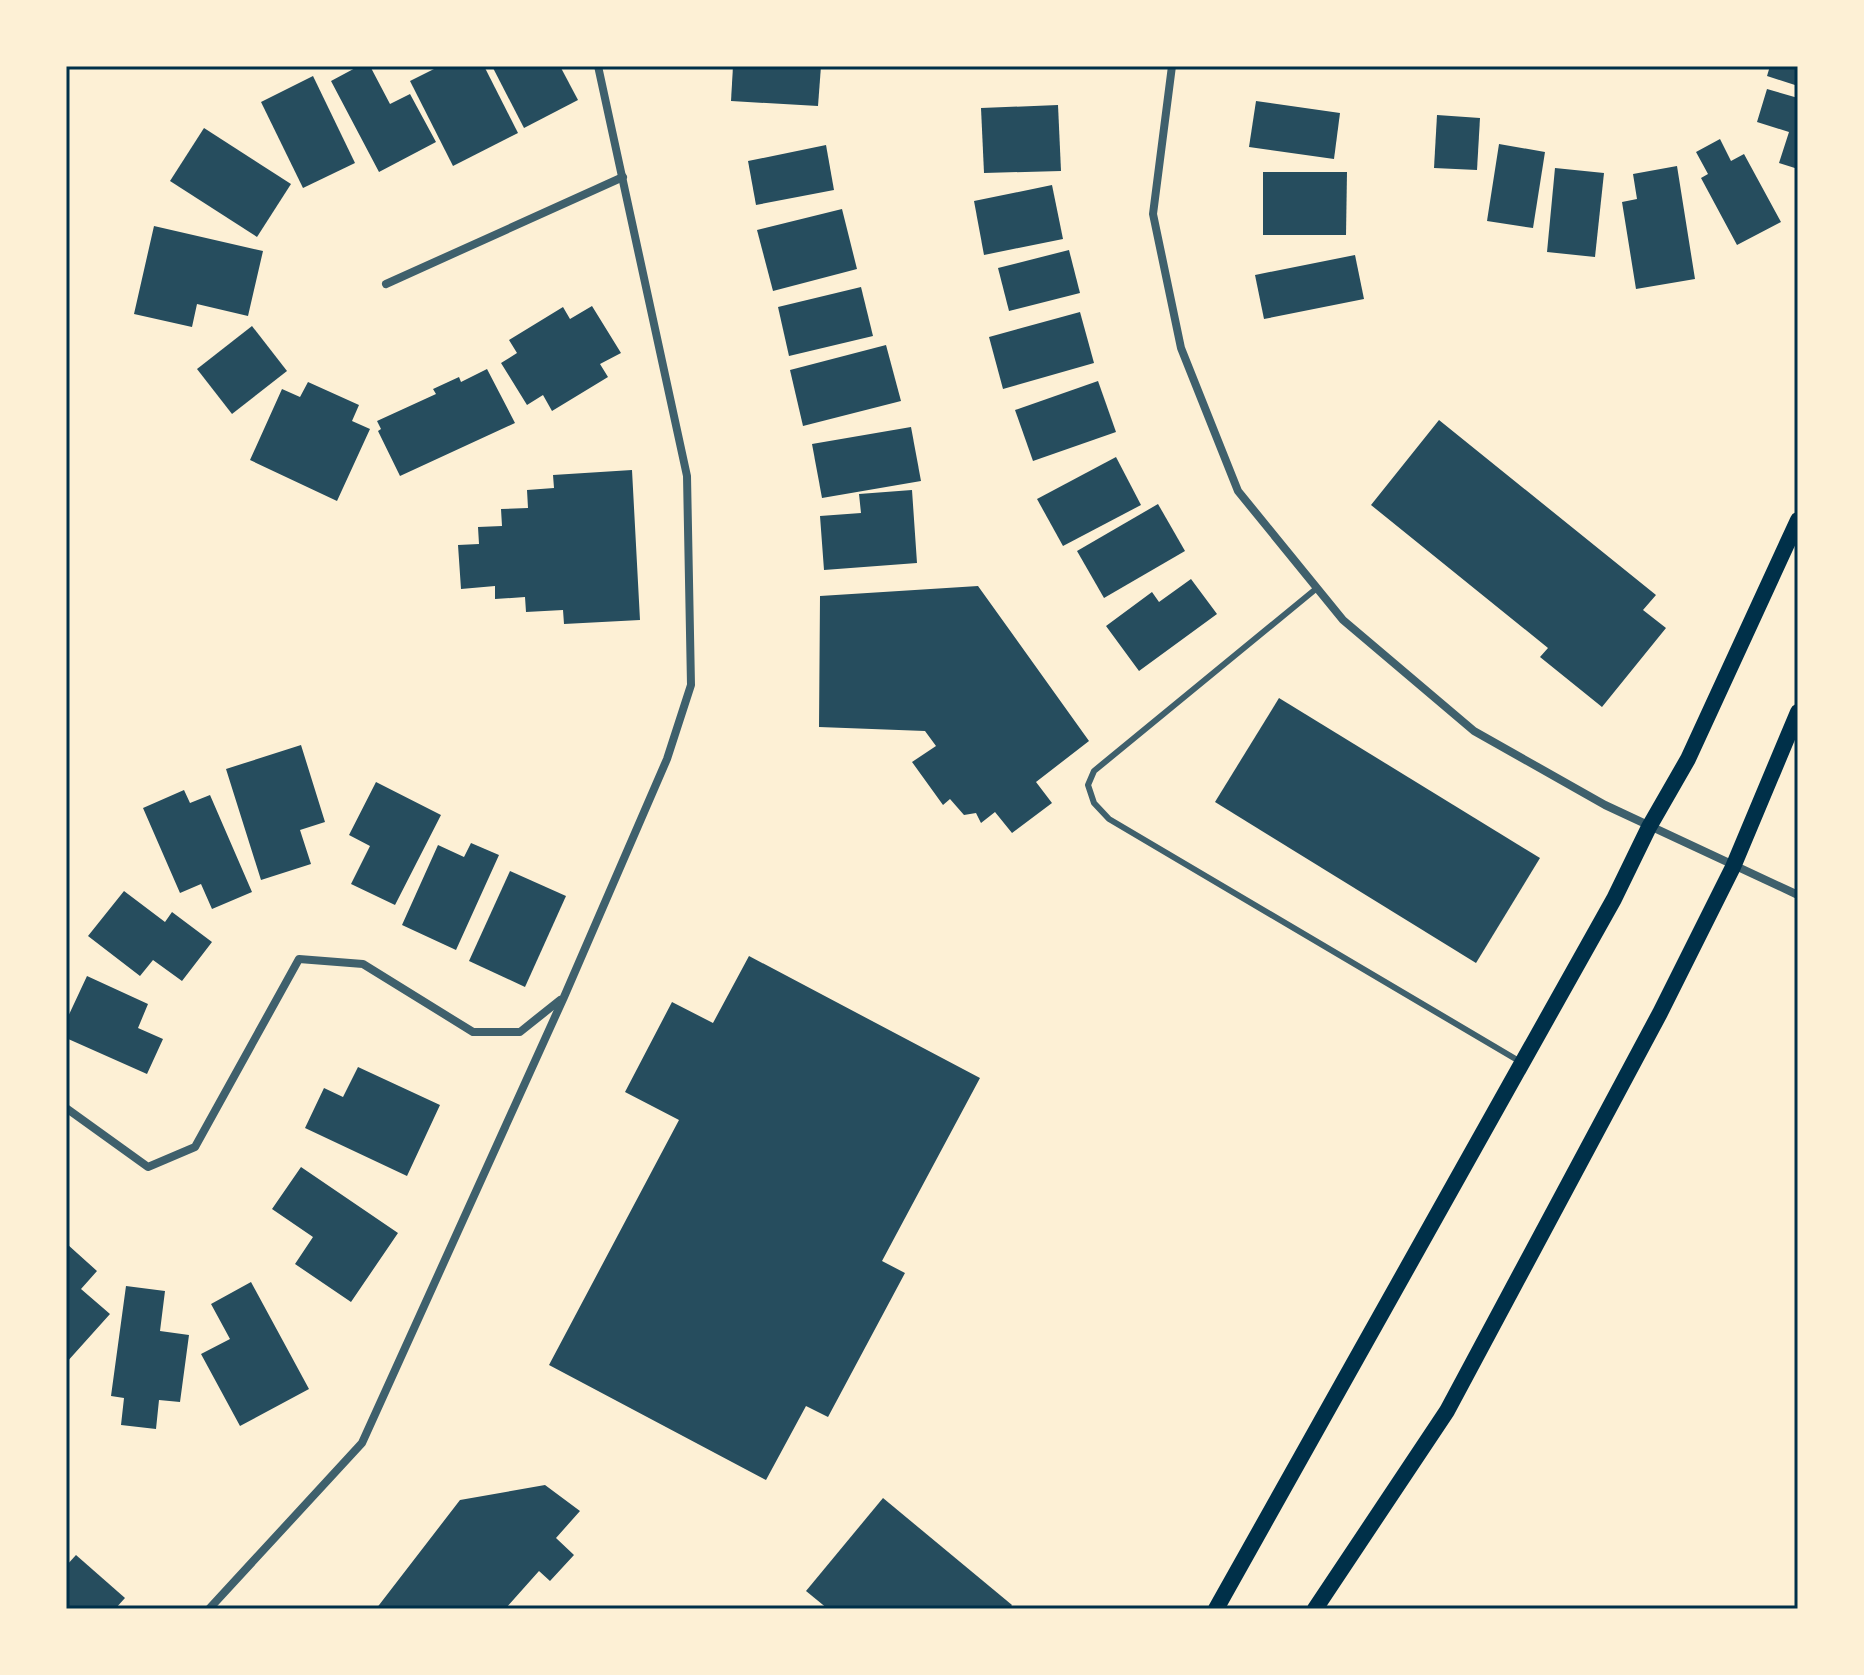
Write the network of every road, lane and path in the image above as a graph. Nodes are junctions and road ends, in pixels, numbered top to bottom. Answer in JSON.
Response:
{"nodes":[{"id":1,"x":598,"y":66,"type":"edge"},
{"id":2,"x":1172,"y":66,"type":"edge"},
{"id":3,"x":623,"y":177,"type":"junction"},
{"id":4,"x":386,"y":284,"type":"dead end"},
{"id":5,"x":1798,"y":520,"type":"edge"},
{"id":6,"x":1317,"y":588,"type":"junction"},
{"id":7,"x":1798,"y":712,"type":"edge"},
{"id":8,"x":1649,"y":827,"type":"junction"},
{"id":9,"x":1733,"y":867,"type":"junction"},
{"id":10,"x":1798,"y":895,"type":"edge"},
{"id":11,"x":564,"y":997,"type":"junction"},
{"id":12,"x":1523,"y":1063,"type":"junction"},
{"id":13,"x":66,"y":1108,"type":"edge"},
{"id":14,"x":209,"y":1609,"type":"edge"},
{"id":15,"x":1216,"y":1609,"type":"edge"},
{"id":16,"x":1315,"y":1609,"type":"edge"}],
"edges":[{"from":1,"to":3,"type":"street"},
{"from":2,"to":6,"type":"street"},
{"from":3,"to":4,"type":"street"},
{"from":3,"to":11,"type":"street"},
{"from":5,"to":8,"type":"main road"},
{"from":6,"to":8,"type":"street"},
{"from":6,"to":12,"type":"lane"},
{"from":7,"to":9,"type":"main road"},
{"from":8,"to":9,"type":"street"},
{"from":8,"to":12,"type":"main road"},
{"from":9,"to":10,"type":"street"},
{"from":9,"to":16,"type":"main road"},
{"from":11,"to":13,"type":"street"},
{"from":11,"to":14,"type":"street"},
{"from":12,"to":15,"type":"main road"}]}
